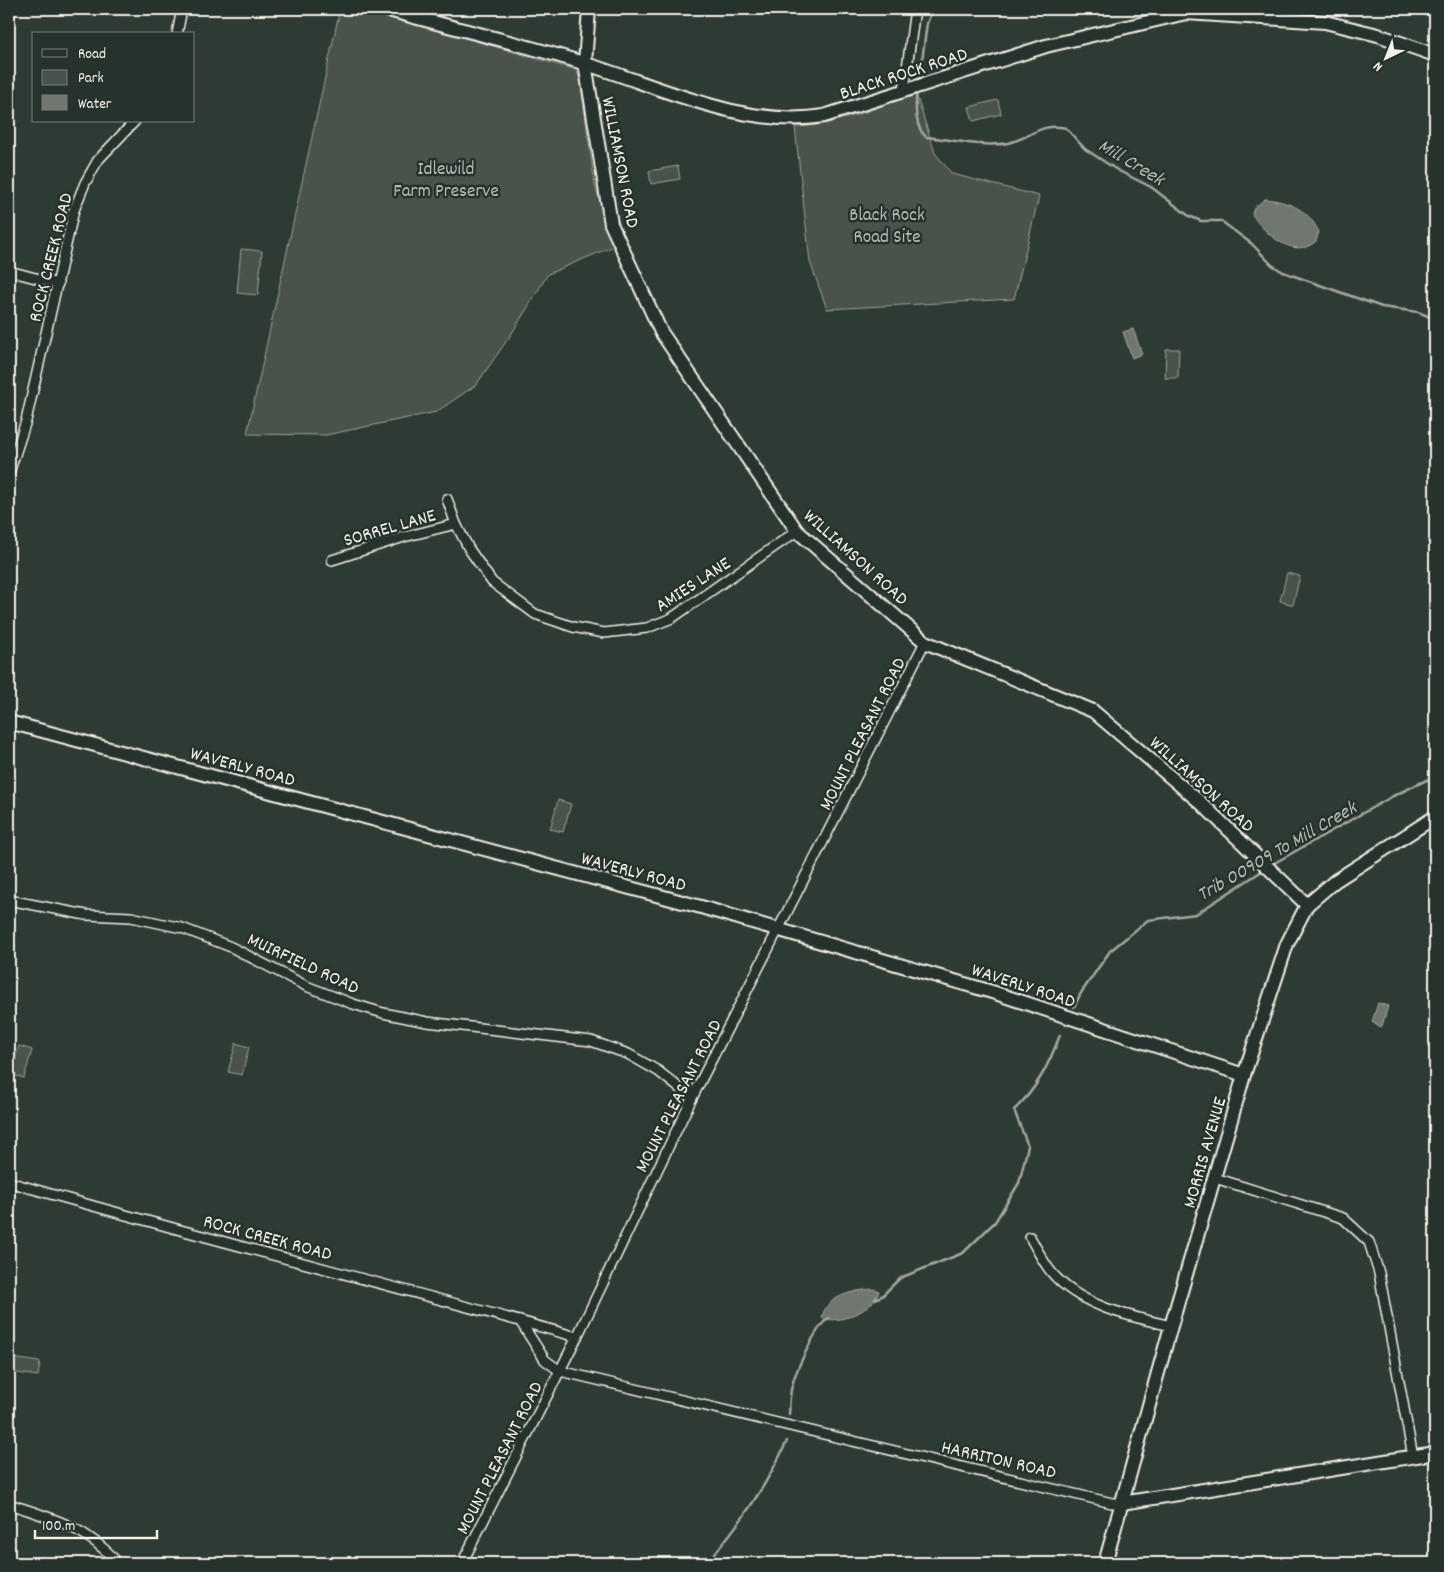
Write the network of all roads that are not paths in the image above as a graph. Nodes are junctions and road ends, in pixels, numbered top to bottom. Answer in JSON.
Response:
{"nodes":[{"id":1,"x":182,"y":9,"type":"edge"},
{"id":2,"x":386,"y":9,"type":"edge"},
{"id":3,"x":589,"y":9,"type":"edge"},
{"id":4,"x":915,"y":9,"type":"edge"},
{"id":5,"x":177,"y":32,"type":"edge"},
{"id":6,"x":1435,"y":55,"type":"edge"},
{"id":7,"x":585,"y":63,"type":"junction"},
{"id":8,"x":913,"y":87,"type":"junction"},
{"id":9,"x":134,"y":122,"type":"edge"},
{"id":10,"x":9,"y":271,"type":"edge"},
{"id":11,"x":58,"y":284,"type":"junction"},
{"id":12,"x":9,"y":473,"type":"edge"},
{"id":13,"x":447,"y":499,"type":"dead end"},
{"id":14,"x":456,"y":524,"type":"junction"},
{"id":15,"x":797,"y":532,"type":"junction"},
{"id":16,"x":332,"y":560,"type":"dead end"},
{"id":17,"x":925,"y":642,"type":"junction"},
{"id":18,"x":9,"y":722,"type":"edge"},
{"id":19,"x":1435,"y":817,"type":"edge"},
{"id":20,"x":9,"y":900,"type":"edge"},
{"id":21,"x":1307,"y":905,"type":"junction"},
{"id":22,"x":779,"y":931,"type":"junction"},
{"id":23,"x":1244,"y":1075,"type":"junction"},
{"id":24,"x":692,"y":1098,"type":"junction"},
{"id":25,"x":1215,"y":1178,"type":"junction"},
{"id":26,"x":9,"y":1182,"type":"edge"},
{"id":27,"x":1030,"y":1237,"type":"dead end"},
{"id":28,"x":520,"y":1321,"type":"junction"},
{"id":29,"x":1171,"y":1326,"type":"junction"},
{"id":30,"x":577,"y":1337,"type":"junction"},
{"id":31,"x":560,"y":1371,"type":"junction"},
{"id":32,"x":1435,"y":1454,"type":"edge"},
{"id":33,"x":1413,"y":1457,"type":"junction"},
{"id":34,"x":1122,"y":1503,"type":"junction"},
{"id":35,"x":9,"y":1504,"type":"edge"},
{"id":36,"x":118,"y":1563,"type":"edge"},
{"id":37,"x":462,"y":1563,"type":"edge"},
{"id":38,"x":1105,"y":1563,"type":"edge"}],
"edges":[{"from":1,"to":5,"type":"street"},
{"from":2,"to":7,"type":"street","name":"BLACK ROCK ROAD"},
{"from":3,"to":7,"type":"street","name":"WILLIAMSON ROAD"},
{"from":4,"to":8,"type":"street"},
{"from":6,"to":8,"type":"street","name":"BLACK ROCK ROAD"},
{"from":7,"to":8,"type":"street","name":"BLACK ROCK ROAD"},
{"from":7,"to":15,"type":"street","name":"WILLIAMSON ROAD"},
{"from":9,"to":11,"type":"street","name":"ROCK CREEK ROAD"},
{"from":10,"to":11,"type":"street"},
{"from":11,"to":12,"type":"street","name":"ROCK CREEK ROAD"},
{"from":13,"to":14,"type":"street","name":"AMIES LANE"},
{"from":14,"to":15,"type":"street","name":"AMIES LANE"},
{"from":14,"to":16,"type":"street","name":"SORREL LANE"},
{"from":15,"to":17,"type":"street","name":"WILLIAMSON ROAD"},
{"from":17,"to":21,"type":"street","name":"WILLIAMSON ROAD"},
{"from":17,"to":22,"type":"street","name":"MOUNT PLEASANT ROAD"},
{"from":18,"to":22,"type":"street","name":"WAVERLY ROAD"},
{"from":19,"to":21,"type":"street","name":"MORRIS AVENUE"},
{"from":20,"to":24,"type":"street","name":"MUIRFIELD ROAD"},
{"from":21,"to":23,"type":"street","name":"MORRIS AVENUE"},
{"from":22,"to":23,"type":"street","name":"WAVERLY ROAD"},
{"from":22,"to":24,"type":"street","name":"MOUNT PLEASANT ROAD"},
{"from":23,"to":25,"type":"street","name":"MORRIS AVENUE"},
{"from":24,"to":30,"type":"street","name":"MOUNT PLEASANT ROAD"},
{"from":25,"to":29,"type":"street","name":"MORRIS AVENUE"},
{"from":25,"to":33,"type":"street"},
{"from":26,"to":28,"type":"street","name":"ROCK CREEK ROAD"},
{"from":27,"to":29,"type":"street"},
{"from":28,"to":30,"type":"street","name":"ROCK CREEK ROAD"},
{"from":28,"to":31,"type":"street"},
{"from":29,"to":34,"type":"street","name":"MORRIS AVENUE"},
{"from":30,"to":31,"type":"street","name":"MOUNT PLEASANT ROAD"},
{"from":31,"to":34,"type":"street","name":"HARRITON ROAD"},
{"from":31,"to":37,"type":"street","name":"MOUNT PLEASANT ROAD"},
{"from":32,"to":33,"type":"street","name":"HARRITON ROAD"},
{"from":33,"to":34,"type":"street","name":"HARRITON ROAD"},
{"from":34,"to":38,"type":"street","name":"MORRIS AVENUE"},
{"from":35,"to":36,"type":"street"}]}
